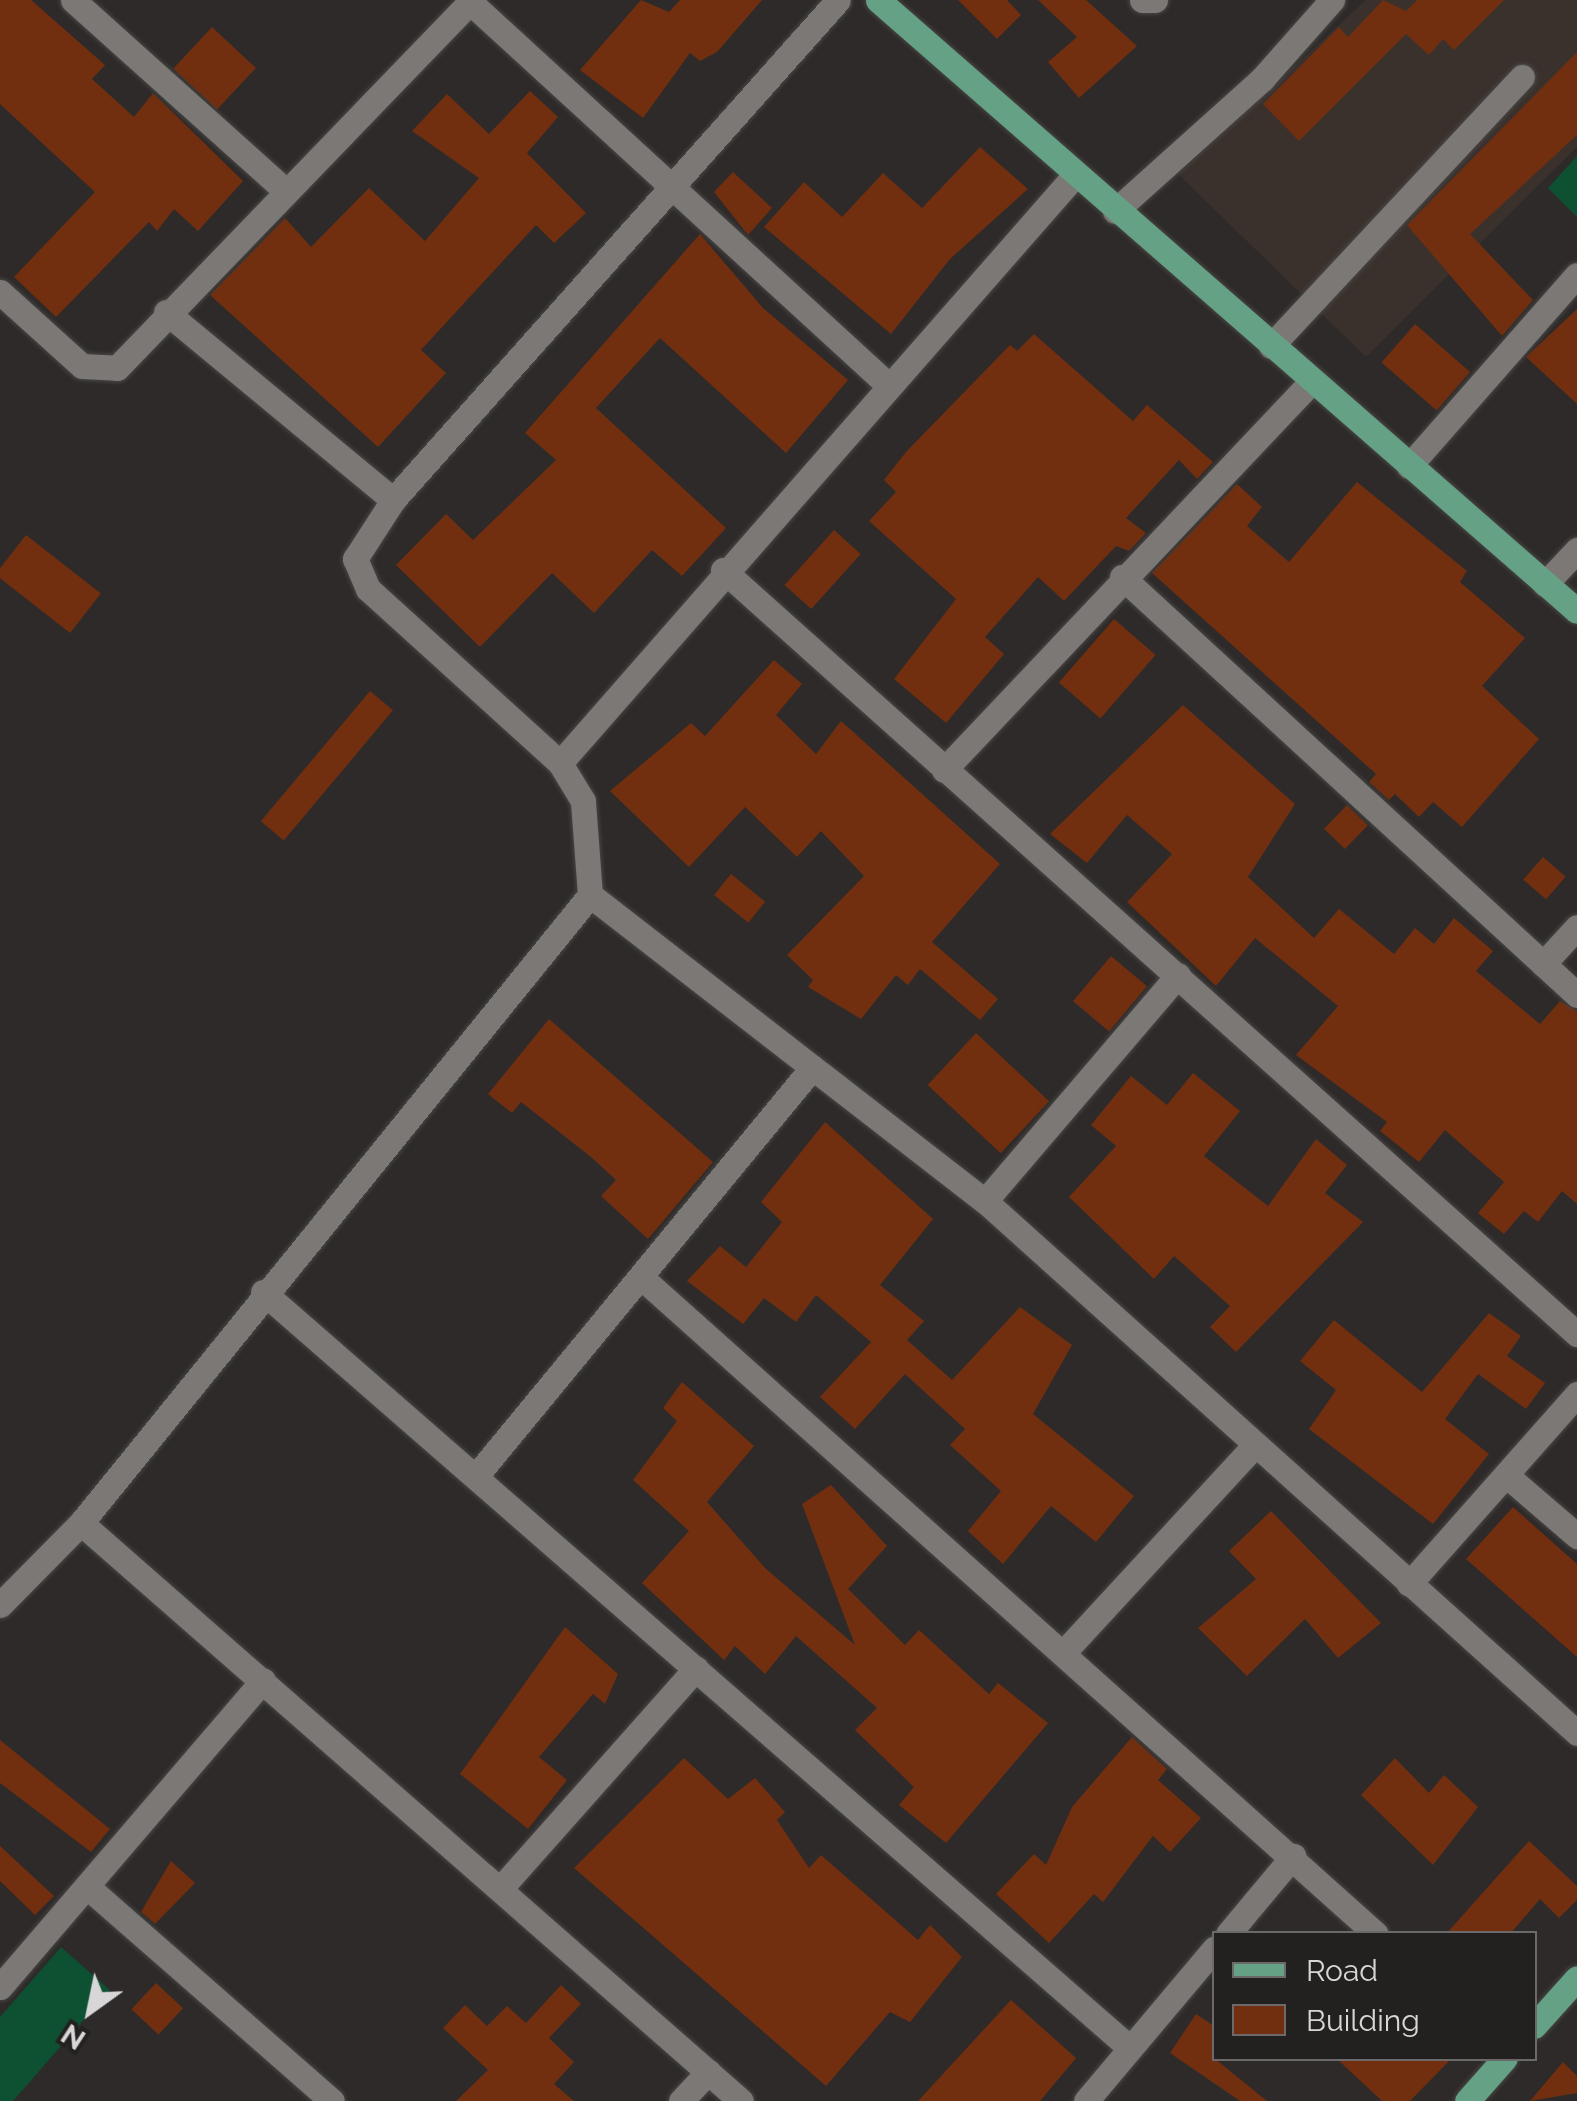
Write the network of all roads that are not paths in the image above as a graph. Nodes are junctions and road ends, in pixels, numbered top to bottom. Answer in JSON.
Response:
{"nodes":[{"id":1,"x":73,"y":0,"type":"edge"},
{"id":2,"x":838,"y":0,"type":"edge"},
{"id":3,"x":878,"y":0,"type":"edge"},
{"id":4,"x":1142,"y":0,"type":"edge"},
{"id":5,"x":1155,"y":0,"type":"edge"},
{"id":6,"x":1332,"y":0,"type":"edge"},
{"id":7,"x":468,"y":1,"type":"edge"},
{"id":8,"x":1522,"y":77,"type":"dead end"},
{"id":9,"x":1074,"y":176,"type":"junction"},
{"id":10,"x":674,"y":181,"type":"junction"},
{"id":11,"x":285,"y":190,"type":"junction"},
{"id":12,"x":1116,"y":211,"type":"junction"},
{"id":13,"x":1577,"y":275,"type":"edge"},
{"id":14,"x":0,"y":292,"type":"edge"},
{"id":15,"x":166,"y":312,"type":"junction"},
{"id":16,"x":1271,"y":346,"type":"junction"},
{"id":17,"x":1312,"y":382,"type":"junction"},
{"id":18,"x":887,"y":384,"type":"junction"},
{"id":19,"x":1409,"y":466,"type":"junction"},
{"id":20,"x":394,"y":500,"type":"junction"},
{"id":21,"x":1577,"y":550,"type":"edge"},
{"id":22,"x":722,"y":570,"type":"junction"},
{"id":23,"x":1122,"y":577,"type":"junction"},
{"id":24,"x":1545,"y":584,"type":"junction"},
{"id":25,"x":1577,"y":612,"type":"edge"},
{"id":26,"x":560,"y":764,"type":"junction"},
{"id":27,"x":944,"y":770,"type":"junction"},
{"id":28,"x":590,"y":895,"type":"junction"},
{"id":29,"x":1577,"y":927,"type":"edge"},
{"id":30,"x":1544,"y":964,"type":"junction"},
{"id":31,"x":1178,"y":976,"type":"junction"},
{"id":32,"x":1577,"y":995,"type":"edge"},
{"id":33,"x":812,"y":1068,"type":"junction"},
{"id":34,"x":985,"y":1201,"type":"junction"},
{"id":35,"x":642,"y":1278,"type":"junction"},
{"id":36,"x":263,"y":1292,"type":"junction"},
{"id":37,"x":1577,"y":1334,"type":"edge"},
{"id":38,"x":1577,"y":1394,"type":"edge"},
{"id":39,"x":1255,"y":1446,"type":"junction"},
{"id":40,"x":1506,"y":1475,"type":"junction"},
{"id":41,"x":476,"y":1476,"type":"junction"},
{"id":42,"x":81,"y":1524,"type":"junction"},
{"id":43,"x":1577,"y":1536,"type":"edge"},
{"id":44,"x":1410,"y":1584,"type":"junction"},
{"id":45,"x":0,"y":1605,"type":"edge"},
{"id":46,"x":1064,"y":1654,"type":"junction"},
{"id":47,"x":696,"y":1668,"type":"junction"},
{"id":48,"x":264,"y":1680,"type":"junction"},
{"id":49,"x":1577,"y":1733,"type":"edge"},
{"id":50,"x":1293,"y":1856,"type":"junction"},
{"id":51,"x":500,"y":1889,"type":"junction"},
{"id":52,"x":91,"y":1890,"type":"junction"},
{"id":53,"x":1230,"y":1931,"type":"edge"},
{"id":54,"x":1373,"y":1931,"type":"edge"},
{"id":55,"x":1212,"y":1951,"type":"edge"},
{"id":56,"x":1577,"y":1978,"type":"edge"},
{"id":57,"x":0,"y":1986,"type":"edge"},
{"id":58,"x":1537,"y":2023,"type":"edge"},
{"id":59,"x":1130,"y":2048,"type":"junction"},
{"id":60,"x":1502,"y":2061,"type":"edge"},
{"id":61,"x":708,"y":2072,"type":"junction"},
{"id":62,"x":332,"y":2101,"type":"edge"},
{"id":63,"x":681,"y":2101,"type":"edge"},
{"id":64,"x":741,"y":2101,"type":"edge"},
{"id":65,"x":1086,"y":2101,"type":"edge"},
{"id":66,"x":1467,"y":2101,"type":"edge"}],
"edges":[{"from":1,"to":11,"type":"street"},
{"from":2,"to":10,"type":"street"},
{"from":3,"to":9,"type":"main road"},
{"from":4,"to":5,"type":"street"},
{"from":6,"to":12,"type":"street"},
{"from":7,"to":10,"type":"street"},
{"from":7,"to":11,"type":"street"},
{"from":8,"to":16,"type":"street"},
{"from":9,"to":12,"type":"main road"},
{"from":9,"to":18,"type":"street"},
{"from":10,"to":18,"type":"street"},
{"from":10,"to":20,"type":"street"},
{"from":11,"to":15,"type":"street"},
{"from":12,"to":16,"type":"main road"},
{"from":13,"to":19,"type":"street"},
{"from":14,"to":15,"type":"street"},
{"from":15,"to":20,"type":"street"},
{"from":16,"to":17,"type":"main road"},
{"from":17,"to":19,"type":"main road"},
{"from":17,"to":23,"type":"street"},
{"from":18,"to":22,"type":"street"},
{"from":19,"to":24,"type":"main road"},
{"from":20,"to":26,"type":"street"},
{"from":21,"to":24,"type":"street"},
{"from":22,"to":26,"type":"street"},
{"from":22,"to":27,"type":"street"},
{"from":23,"to":27,"type":"street"},
{"from":23,"to":30,"type":"street"},
{"from":24,"to":25,"type":"main road"},
{"from":26,"to":28,"type":"street"},
{"from":27,"to":31,"type":"street"},
{"from":28,"to":33,"type":"street"},
{"from":28,"to":36,"type":"street"},
{"from":29,"to":30,"type":"street"},
{"from":30,"to":32,"type":"street"},
{"from":31,"to":34,"type":"street"},
{"from":31,"to":37,"type":"street"},
{"from":33,"to":34,"type":"street"},
{"from":33,"to":35,"type":"street"},
{"from":34,"to":39,"type":"street"},
{"from":35,"to":41,"type":"street"},
{"from":35,"to":46,"type":"street"},
{"from":36,"to":41,"type":"street"},
{"from":36,"to":42,"type":"street"},
{"from":38,"to":40,"type":"street"},
{"from":39,"to":44,"type":"street"},
{"from":39,"to":46,"type":"street"},
{"from":40,"to":43,"type":"street"},
{"from":40,"to":44,"type":"street"},
{"from":41,"to":47,"type":"street"},
{"from":42,"to":45,"type":"street"},
{"from":42,"to":48,"type":"street"},
{"from":44,"to":49,"type":"street"},
{"from":46,"to":50,"type":"street"},
{"from":47,"to":51,"type":"street"},
{"from":47,"to":59,"type":"street"},
{"from":48,"to":51,"type":"street"},
{"from":48,"to":52,"type":"street"},
{"from":50,"to":53,"type":"street"},
{"from":50,"to":54,"type":"street"},
{"from":51,"to":61,"type":"street"},
{"from":52,"to":57,"type":"street"},
{"from":52,"to":62,"type":"street"},
{"from":55,"to":59,"type":"street"},
{"from":56,"to":58,"type":"main road"},
{"from":59,"to":65,"type":"street"},
{"from":60,"to":66,"type":"main road"},
{"from":61,"to":63,"type":"street"},
{"from":61,"to":64,"type":"street"}]}
